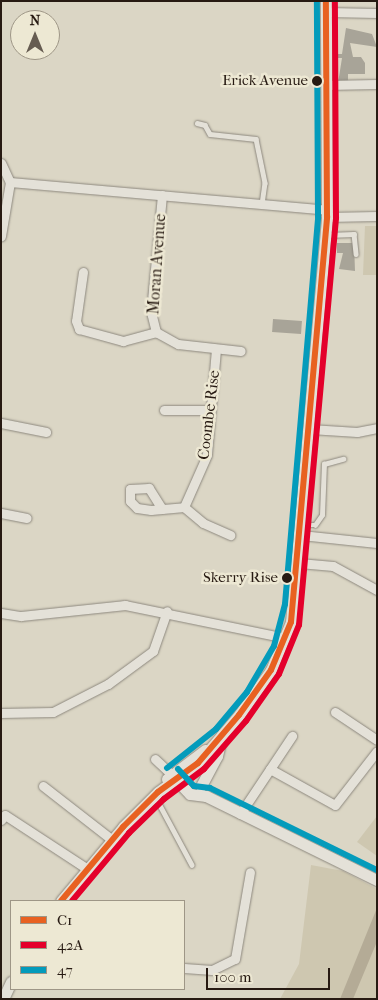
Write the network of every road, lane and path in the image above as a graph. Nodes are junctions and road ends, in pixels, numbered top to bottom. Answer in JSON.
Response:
{"nodes":[{"id":1,"x":326,"y":7,"type":"edge"},
{"id":2,"x":377,"y":13,"type":"edge"},
{"id":3,"x":377,"y":84,"type":"edge"},
{"id":4,"x":326,"y":85,"type":"junction"},
{"id":5,"x":197,"y":123,"type":"dead end"},
{"id":6,"x":1,"y":163,"type":"edge"},
{"id":7,"x":10,"y":182,"type":"junction"},
{"id":8,"x":162,"y":195,"type":"junction"},
{"id":9,"x":262,"y":204,"type":"junction"},
{"id":10,"x":327,"y":213,"type":"junction"},
{"id":11,"x":377,"y":216,"type":"edge"},
{"id":12,"x":326,"y":235,"type":"junction"},
{"id":13,"x":1,"y":236,"type":"edge"},
{"id":14,"x":356,"y":254,"type":"dead end"},
{"id":15,"x":83,"y":272,"type":"dead end"},
{"id":16,"x":156,"y":332,"type":"junction"},
{"id":17,"x":216,"y":349,"type":"junction"},
{"id":18,"x":241,"y":351,"type":"dead end"},
{"id":19,"x":164,"y":410,"type":"dead end"},
{"id":20,"x":207,"y":410,"type":"junction"},
{"id":21,"x":1,"y":423,"type":"edge"},
{"id":22,"x":377,"y":428,"type":"edge"},
{"id":23,"x":310,"y":429,"type":"junction"},
{"id":24,"x":46,"y":432,"type":"dead end"},
{"id":25,"x":343,"y":459,"type":"dead end"},
{"id":26,"x":184,"y":507,"type":"junction"},
{"id":27,"x":162,"y":509,"type":"dead end"},
{"id":28,"x":1,"y":512,"type":"edge"},
{"id":29,"x":26,"y":518,"type":"dead end"},
{"id":30,"x":302,"y":530,"type":"junction"},
{"id":31,"x":230,"y":535,"type":"dead end"},
{"id":32,"x":377,"y":543,"type":"edge"},
{"id":33,"x":299,"y":563,"type":"junction"},
{"id":34,"x":377,"y":590,"type":"edge"},
{"id":35,"x":167,"y":611,"type":"junction"},
{"id":36,"x":1,"y":612,"type":"edge"},
{"id":37,"x":286,"y":638,"type":"junction"},
{"id":38,"x":335,"y":712,"type":"dead end"},
{"id":39,"x":1,"y":713,"type":"edge"},
{"id":40,"x":222,"y":735,"type":"junction"},
{"id":41,"x":292,"y":736,"type":"dead end"},
{"id":42,"x":377,"y":740,"type":"edge"},
{"id":43,"x":377,"y":751,"type":"edge"},
{"id":44,"x":155,"y":760,"type":"dead end"},
{"id":45,"x":270,"y":770,"type":"junction"},
{"id":46,"x":178,"y":777,"type":"junction"},
{"id":47,"x":43,"y":786,"type":"dead end"},
{"id":48,"x":203,"y":791,"type":"junction"},
{"id":49,"x":156,"y":794,"type":"junction"},
{"id":50,"x":240,"y":814,"type":"junction"},
{"id":51,"x":1,"y":820,"type":"edge"},
{"id":52,"x":111,"y":838,"type":"junction"},
{"id":53,"x":192,"y":865,"type":"dead end"},
{"id":54,"x":86,"y":868,"type":"junction"},
{"id":55,"x":250,"y":872,"type":"dead end"},
{"id":56,"x":377,"y":880,"type":"edge"},
{"id":57,"x":62,"y":900,"type":"edge"},
{"id":58,"x":185,"y":968,"type":"edge"},
{"id":59,"x":10,"y":984,"type":"edge"},
{"id":60,"x":3,"y":999,"type":"edge"}],
"edges":[{"from":1,"to":2,"type":"street"},
{"from":1,"to":4,"type":"main road"},
{"from":3,"to":4,"type":"street"},
{"from":4,"to":10,"type":"main road"},
{"from":5,"to":9,"type":"lane"},
{"from":6,"to":7,"type":"street"},
{"from":7,"to":8,"type":"street"},
{"from":7,"to":13,"type":"street"},
{"from":8,"to":9,"type":"street"},
{"from":8,"to":16,"type":"street","name":"Moran Avenue"},
{"from":9,"to":10,"type":"street"},
{"from":10,"to":11,"type":"street"},
{"from":10,"to":12,"type":"main road"},
{"from":12,"to":14,"type":"lane"},
{"from":12,"to":23,"type":"main road"},
{"from":15,"to":16,"type":"street"},
{"from":16,"to":17,"type":"street"},
{"from":17,"to":18,"type":"street"},
{"from":17,"to":20,"type":"street","name":"Coombe Rise"},
{"from":19,"to":20,"type":"street"},
{"from":20,"to":26,"type":"street","name":"Coombe Rise"},
{"from":21,"to":24,"type":"street"},
{"from":22,"to":23,"type":"street"},
{"from":23,"to":30,"type":"main road"},
{"from":25,"to":30,"type":"lane"},
{"from":26,"to":27,"type":"street"},
{"from":26,"to":31,"type":"street"},
{"from":28,"to":29,"type":"street"},
{"from":30,"to":32,"type":"street"},
{"from":30,"to":33,"type":"main road"},
{"from":33,"to":34,"type":"street"},
{"from":33,"to":37,"type":"main road"},
{"from":35,"to":36,"type":"street"},
{"from":35,"to":37,"type":"street"},
{"from":35,"to":39,"type":"street"},
{"from":37,"to":40,"type":"main road"},
{"from":38,"to":42,"type":"street"},
{"from":40,"to":46,"type":"main road"},
{"from":40,"to":48,"type":"main road"},
{"from":41,"to":45,"type":"street"},
{"from":43,"to":45,"type":"street"},
{"from":44,"to":46,"type":"street"},
{"from":45,"to":50,"type":"street"},
{"from":46,"to":48,"type":"main road"},
{"from":46,"to":49,"type":"main road"},
{"from":47,"to":52,"type":"street"},
{"from":48,"to":50,"type":"main road"},
{"from":49,"to":52,"type":"main road"},
{"from":49,"to":53,"type":"lane"},
{"from":50,"to":56,"type":"main road"},
{"from":51,"to":54,"type":"street"},
{"from":52,"to":54,"type":"main road"},
{"from":54,"to":57,"type":"main road"},
{"from":55,"to":58,"type":"street"},
{"from":59,"to":60,"type":"main road"}]}
